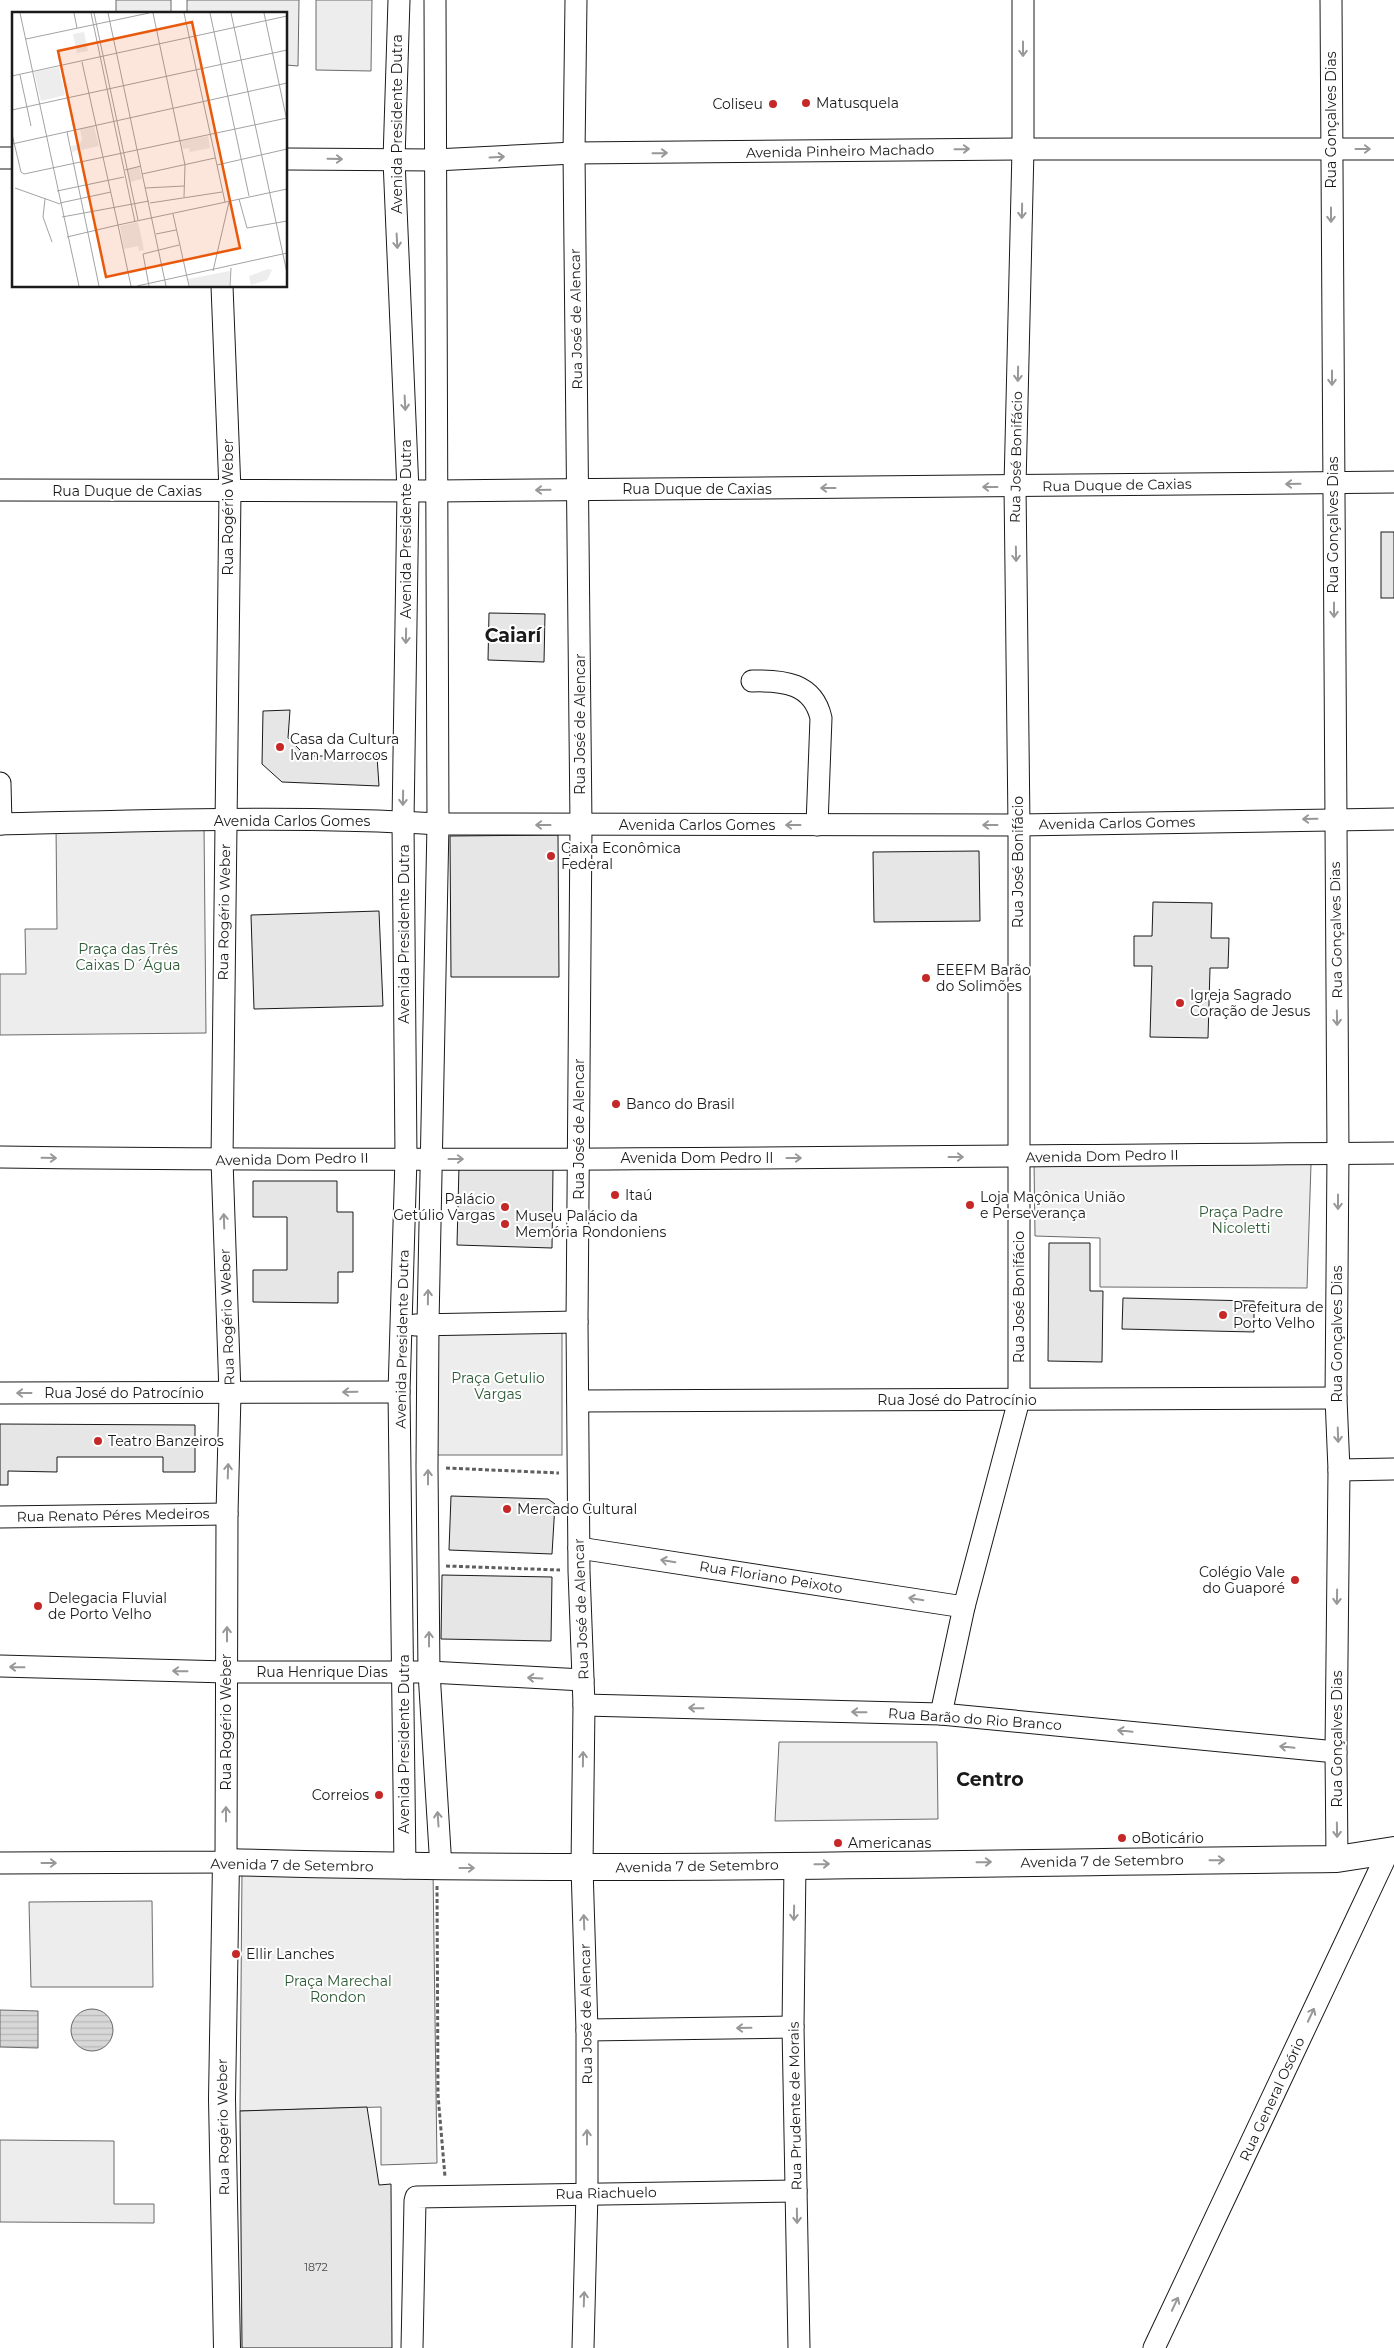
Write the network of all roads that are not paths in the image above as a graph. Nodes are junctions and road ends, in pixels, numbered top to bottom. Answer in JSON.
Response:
{"nodes":[{"id":1,"x":398,"y":0,"type":"edge"},
{"id":2,"x":435,"y":0,"type":"edge"},
{"id":3,"x":576,"y":0,"type":"edge"},
{"id":4,"x":1023,"y":0,"type":"edge"},
{"id":5,"x":1331,"y":0,"type":"edge"},
{"id":6,"x":1023,"y":148,"type":"junction"},
{"id":7,"x":1331,"y":149,"type":"junction"},
{"id":8,"x":1394,"y":149,"type":"edge"},
{"id":9,"x":574,"y":154,"type":"junction"},
{"id":10,"x":288,"y":159,"type":"edge"},
{"id":11,"x":394,"y":160,"type":"junction"},
{"id":12,"x":435,"y":160,"type":"junction"},
{"id":13,"x":222,"y":288,"type":"edge"},
{"id":14,"x":1394,"y":482,"type":"edge"},
{"id":15,"x":1333,"y":483,"type":"junction"},
{"id":16,"x":1015,"y":486,"type":"junction"},
{"id":17,"x":0,"y":490,"type":"edge"},
{"id":18,"x":579,"y":490,"type":"junction"},
{"id":19,"x":408,"y":491,"type":"junction"},
{"id":20,"x":230,"y":492,"type":"junction"},
{"id":21,"x":437,"y":492,"type":"junction"},
{"id":22,"x":752,"y":680,"type":"dead end"},
{"id":23,"x":0,"y":783,"type":"edge"},
{"id":24,"x":1335,"y":818,"type":"junction"},
{"id":25,"x":1394,"y":818,"type":"edge"},
{"id":26,"x":225,"y":820,"type":"junction"},
{"id":27,"x":403,"y":822,"type":"junction"},
{"id":28,"x":0,"y":824,"type":"edge"},
{"id":29,"x":438,"y":824,"type":"junction"},
{"id":30,"x":581,"y":825,"type":"junction"},
{"id":31,"x":817,"y":825,"type":"junction"},
{"id":32,"x":1019,"y":825,"type":"junction"},
{"id":33,"x":1394,"y":1153,"type":"edge"},
{"id":34,"x":1338,"y":1154,"type":"junction"},
{"id":35,"x":0,"y":1157,"type":"edge"},
{"id":36,"x":1018,"y":1157,"type":"junction"},
{"id":37,"x":406,"y":1158,"type":"junction"},
{"id":38,"x":580,"y":1158,"type":"junction"},
{"id":39,"x":432,"y":1159,"type":"junction"},
{"id":40,"x":222,"y":1160,"type":"junction"},
{"id":41,"x":577,"y":1322,"type":"junction"},
{"id":42,"x":428,"y":1324,"type":"junction"},
{"id":43,"x":402,"y":1325,"type":"junction"},
{"id":44,"x":399,"y":1392,"type":"junction"},
{"id":45,"x":0,"y":1393,"type":"edge"},
{"id":46,"x":230,"y":1394,"type":"junction"},
{"id":47,"x":1336,"y":1398,"type":"junction"},
{"id":48,"x":1019,"y":1400,"type":"junction"},
{"id":49,"x":578,"y":1401,"type":"junction"},
{"id":50,"x":1394,"y":1469,"type":"edge"},
{"id":51,"x":1339,"y":1470,"type":"junction"},
{"id":52,"x":227,"y":1514,"type":"junction"},
{"id":53,"x":0,"y":1517,"type":"edge"},
{"id":54,"x":579,"y":1548,"type":"junction"},
{"id":55,"x":964,"y":1607,"type":"junction"},
{"id":56,"x":0,"y":1666,"type":"edge"},
{"id":57,"x":226,"y":1672,"type":"junction"},
{"id":58,"x":404,"y":1672,"type":"junction"},
{"id":59,"x":429,"y":1672,"type":"junction"},
{"id":60,"x":584,"y":1680,"type":"junction"},
{"id":61,"x":584,"y":1705,"type":"junction"},
{"id":62,"x":941,"y":1714,"type":"junction"},
{"id":63,"x":1336,"y":1752,"type":"junction"},
{"id":64,"x":1392,"y":1850,"type":"edge"},
{"id":65,"x":1337,"y":1859,"type":"junction"},
{"id":66,"x":226,"y":1862,"type":"junction"},
{"id":67,"x":0,"y":1863,"type":"edge"},
{"id":68,"x":795,"y":1864,"type":"junction"},
{"id":69,"x":405,"y":1868,"type":"junction"},
{"id":70,"x":439,"y":1868,"type":"junction"},
{"id":71,"x":582,"y":1868,"type":"junction"},
{"id":72,"x":793,"y":2027,"type":"junction"},
{"id":73,"x":587,"y":2030,"type":"junction"},
{"id":74,"x":796,"y":2191,"type":"junction"},
{"id":75,"x":587,"y":2192,"type":"junction"},
{"id":76,"x":227,"y":2348,"type":"edge"},
{"id":77,"x":412,"y":2348,"type":"edge"},
{"id":78,"x":583,"y":2348,"type":"edge"},
{"id":79,"x":799,"y":2348,"type":"edge"},
{"id":80,"x":1154,"y":2348,"type":"edge"}],
"edges":[{"from":1,"to":11,"type":"street","name":"Avenida Presidente Dutra"},
{"from":2,"to":12,"type":"street","name":"Avenida Presidente Dutra"},
{"from":3,"to":9,"type":"street","name":"Rua José de Alencar"},
{"from":4,"to":6,"type":"street","name":"Rua José Bonifácio","one_way":true},
{"from":5,"to":7,"type":"street","name":"Rua Gonçalves Dias"},
{"from":6,"to":7,"type":"street","name":"Avenida Pinheiro Machado"},
{"from":9,"to":6,"type":"street","name":"Avenida Pinheiro Machado","one_way":true},
{"from":6,"to":16,"type":"street","name":"Rua José Bonifácio","one_way":true},
{"from":7,"to":8,"type":"street","name":"Avenida Pinheiro Machado","one_way":true},
{"from":7,"to":15,"type":"street","name":"Rua Gonçalves Dias","one_way":true},
{"from":12,"to":9,"type":"street","name":"Avenida Pinheiro Machado","one_way":true},
{"from":9,"to":18,"type":"street","name":"Rua José de Alencar"},
{"from":10,"to":11,"type":"street","name":"Avenida Pinheiro Machado","one_way":true},
{"from":11,"to":12,"type":"street","name":"Avenida Pinheiro Machado"},
{"from":11,"to":19,"type":"street","name":"Avenida Presidente Dutra","one_way":true},
{"from":12,"to":21,"type":"street","name":"Avenida Presidente Dutra"},
{"from":13,"to":20,"type":"street","name":"Rua Rogério Weber"},
{"from":14,"to":15,"type":"street","name":"Rua Duque de Caxias"},
{"from":15,"to":16,"type":"street","name":"Rua Duque de Caxias","one_way":true},
{"from":15,"to":24,"type":"street","name":"Rua Gonçalves Dias","one_way":true},
{"from":16,"to":18,"type":"street","name":"Rua Duque de Caxias","one_way":true},
{"from":16,"to":32,"type":"street","name":"Rua José Bonifácio","one_way":true},
{"from":17,"to":20,"type":"street","name":"Rua Duque de Caxias"},
{"from":18,"to":21,"type":"street","name":"Rua Duque de Caxias","one_way":true},
{"from":18,"to":30,"type":"street","name":"Rua José de Alencar"},
{"from":19,"to":20,"type":"street","name":"Rua Duque de Caxias"},
{"from":19,"to":21,"type":"street","name":"Rua Duque de Caxias"},
{"from":19,"to":27,"type":"street","name":"Avenida Presidente Dutra","one_way":true},
{"from":20,"to":26,"type":"street","name":"Rua Rogério Weber"},
{"from":21,"to":29,"type":"street","name":"Avenida Presidente Dutra"},
{"from":22,"to":31,"type":"street"},
{"from":23,"to":28,"type":"street"},
{"from":24,"to":25,"type":"street","name":"Avenida Carlos Gomes"},
{"from":24,"to":32,"type":"street","name":"Avenida Carlos Gomes","one_way":true},
{"from":24,"to":34,"type":"street","name":"Rua Gonçalves Dias","one_way":true},
{"from":26,"to":27,"type":"street","name":"Avenida Carlos Gomes"},
{"from":26,"to":28,"type":"street","name":"Avenida Carlos Gomes"},
{"from":26,"to":40,"type":"street","name":"Rua Rogério Weber"},
{"from":27,"to":29,"type":"street","name":"Avenida Carlos Gomes"},
{"from":27,"to":37,"type":"street","name":"Avenida Presidente Dutra"},
{"from":30,"to":29,"type":"street","name":"Avenida Carlos Gomes","one_way":true},
{"from":29,"to":39,"type":"street","name":"Avenida Presidente Dutra"},
{"from":31,"to":30,"type":"street","name":"Avenida Carlos Gomes","one_way":true},
{"from":30,"to":38,"type":"street","name":"Rua José de Alencar"},
{"from":32,"to":31,"type":"street","name":"Avenida Carlos Gomes","one_way":true},
{"from":32,"to":36,"type":"street","name":"Rua José Bonifácio"},
{"from":33,"to":34,"type":"street","name":"Avenida Dom Pedro II"},
{"from":34,"to":36,"type":"street","name":"Avenida Dom Pedro II"},
{"from":34,"to":47,"type":"street","name":"Rua Gonçalves Dias","one_way":true},
{"from":35,"to":40,"type":"street","name":"Avenida Dom Pedro II","one_way":true},
{"from":38,"to":36,"type":"street","name":"Avenida Dom Pedro II","one_way":true},
{"from":36,"to":48,"type":"street","name":"Rua José Bonifácio"},
{"from":37,"to":39,"type":"street","name":"Avenida Dom Pedro II"},
{"from":37,"to":40,"type":"street","name":"Avenida Dom Pedro II"},
{"from":37,"to":43,"type":"street","name":"Avenida Presidente Dutra"},
{"from":39,"to":38,"type":"street","name":"Avenida Dom Pedro II","one_way":true},
{"from":38,"to":41,"type":"street","name":"Rua José de Alencar"},
{"from":42,"to":39,"type":"street","name":"Avenida Presidente Dutra","one_way":true},
{"from":46,"to":40,"type":"street","name":"Rua Rogério Weber","one_way":true},
{"from":41,"to":42,"type":"street"},
{"from":41,"to":49,"type":"street","name":"Rua José de Alencar"},
{"from":42,"to":43,"type":"street"},
{"from":59,"to":42,"type":"street","name":"Avenida Presidente Dutra","one_way":true},
{"from":43,"to":44,"type":"street","name":"Avenida Presidente Dutra"},
{"from":44,"to":46,"type":"street","name":"Rua José do Patrocínio","one_way":true},
{"from":44,"to":58,"type":"street","name":"Avenida Presidente Dutra"},
{"from":46,"to":45,"type":"street","name":"Rua José do Patrocínio","one_way":true},
{"from":52,"to":46,"type":"street","name":"Rua Rogério Weber","one_way":true},
{"from":47,"to":48,"type":"street","name":"Rua José do Patrocínio"},
{"from":47,"to":51,"type":"street","name":"Rua Gonçalves Dias","one_way":true},
{"from":48,"to":49,"type":"street","name":"Rua José do Patrocínio"},
{"from":48,"to":55,"type":"street","name":"Rua José Bonifácio"},
{"from":49,"to":54,"type":"street","name":"Rua José de Alencar"},
{"from":50,"to":51,"type":"street"},
{"from":51,"to":63,"type":"street","name":"Rua Gonçalves Dias","one_way":true},
{"from":52,"to":53,"type":"street","name":"Rua Renato Péres Medeiros"},
{"from":57,"to":52,"type":"street","name":"Rua Rogério Weber","one_way":true},
{"from":55,"to":54,"type":"street","name":"Rua Floriano Peixoto","one_way":true},
{"from":54,"to":60,"type":"street","name":"Rua José de Alencar"},
{"from":55,"to":62,"type":"street","name":"Rua José Bonifácio"},
{"from":57,"to":56,"type":"street","name":"Rua Henrique Dias","one_way":true},
{"from":57,"to":58,"type":"street","name":"Rua Henrique Dias"},
{"from":66,"to":57,"type":"street","name":"Rua Rogério Weber","one_way":true},
{"from":58,"to":59,"type":"street","name":"Rua Henrique Dias"},
{"from":58,"to":69,"type":"street","name":"Avenida Presidente Dutra"},
{"from":60,"to":59,"type":"street","name":"Rua Henrique Dias","one_way":true},
{"from":70,"to":59,"type":"street","name":"Avenida Presidente Dutra","one_way":true},
{"from":60,"to":61,"type":"street","name":"Rua José de Alencar"},
{"from":62,"to":61,"type":"street","name":"Rua Barão do Rio Branco","one_way":true},
{"from":71,"to":61,"type":"street","name":"Rua José de Alencar","one_way":true},
{"from":63,"to":62,"type":"street","name":"Rua Barão do Rio Branco","one_way":true},
{"from":63,"to":65,"type":"street","name":"Rua Gonçalves Dias","one_way":true},
{"from":64,"to":65,"type":"main road","name":"Avenida 7 de Setembro"},
{"from":80,"to":64,"type":"street","name":"Rua General Osório","one_way":true},
{"from":68,"to":65,"type":"main road","name":"Avenida 7 de Setembro","one_way":true},
{"from":67,"to":66,"type":"street","name":"Avenida 7 de Setembro","one_way":true},
{"from":66,"to":69,"type":"main road","name":"Avenida 7 de Setembro"},
{"from":66,"to":76,"type":"main road","name":"Rua Rogério Weber"},
{"from":68,"to":71,"type":"main road","name":"Avenida 7 de Setembro"},
{"from":68,"to":72,"type":"street","name":"Rua Prudente de Morais","one_way":true},
{"from":69,"to":70,"type":"main road","name":"Avenida 7 de Setembro"},
{"from":70,"to":71,"type":"main road","name":"Avenida 7 de Setembro","one_way":true},
{"from":73,"to":71,"type":"street","name":"Rua José de Alencar","one_way":true},
{"from":72,"to":73,"type":"street","one_way":true},
{"from":72,"to":74,"type":"street","name":"Rua Prudente de Morais"},
{"from":75,"to":73,"type":"street","name":"Rua José de Alencar","one_way":true},
{"from":74,"to":75,"type":"street","name":"Rua Riachuelo"},
{"from":74,"to":79,"type":"street","name":"Rua Prudente de Morais","one_way":true},
{"from":75,"to":77,"type":"street","name":"Rua Riachuelo"},
{"from":78,"to":75,"type":"street","name":"Rua José de Alencar","one_way":true}]}
